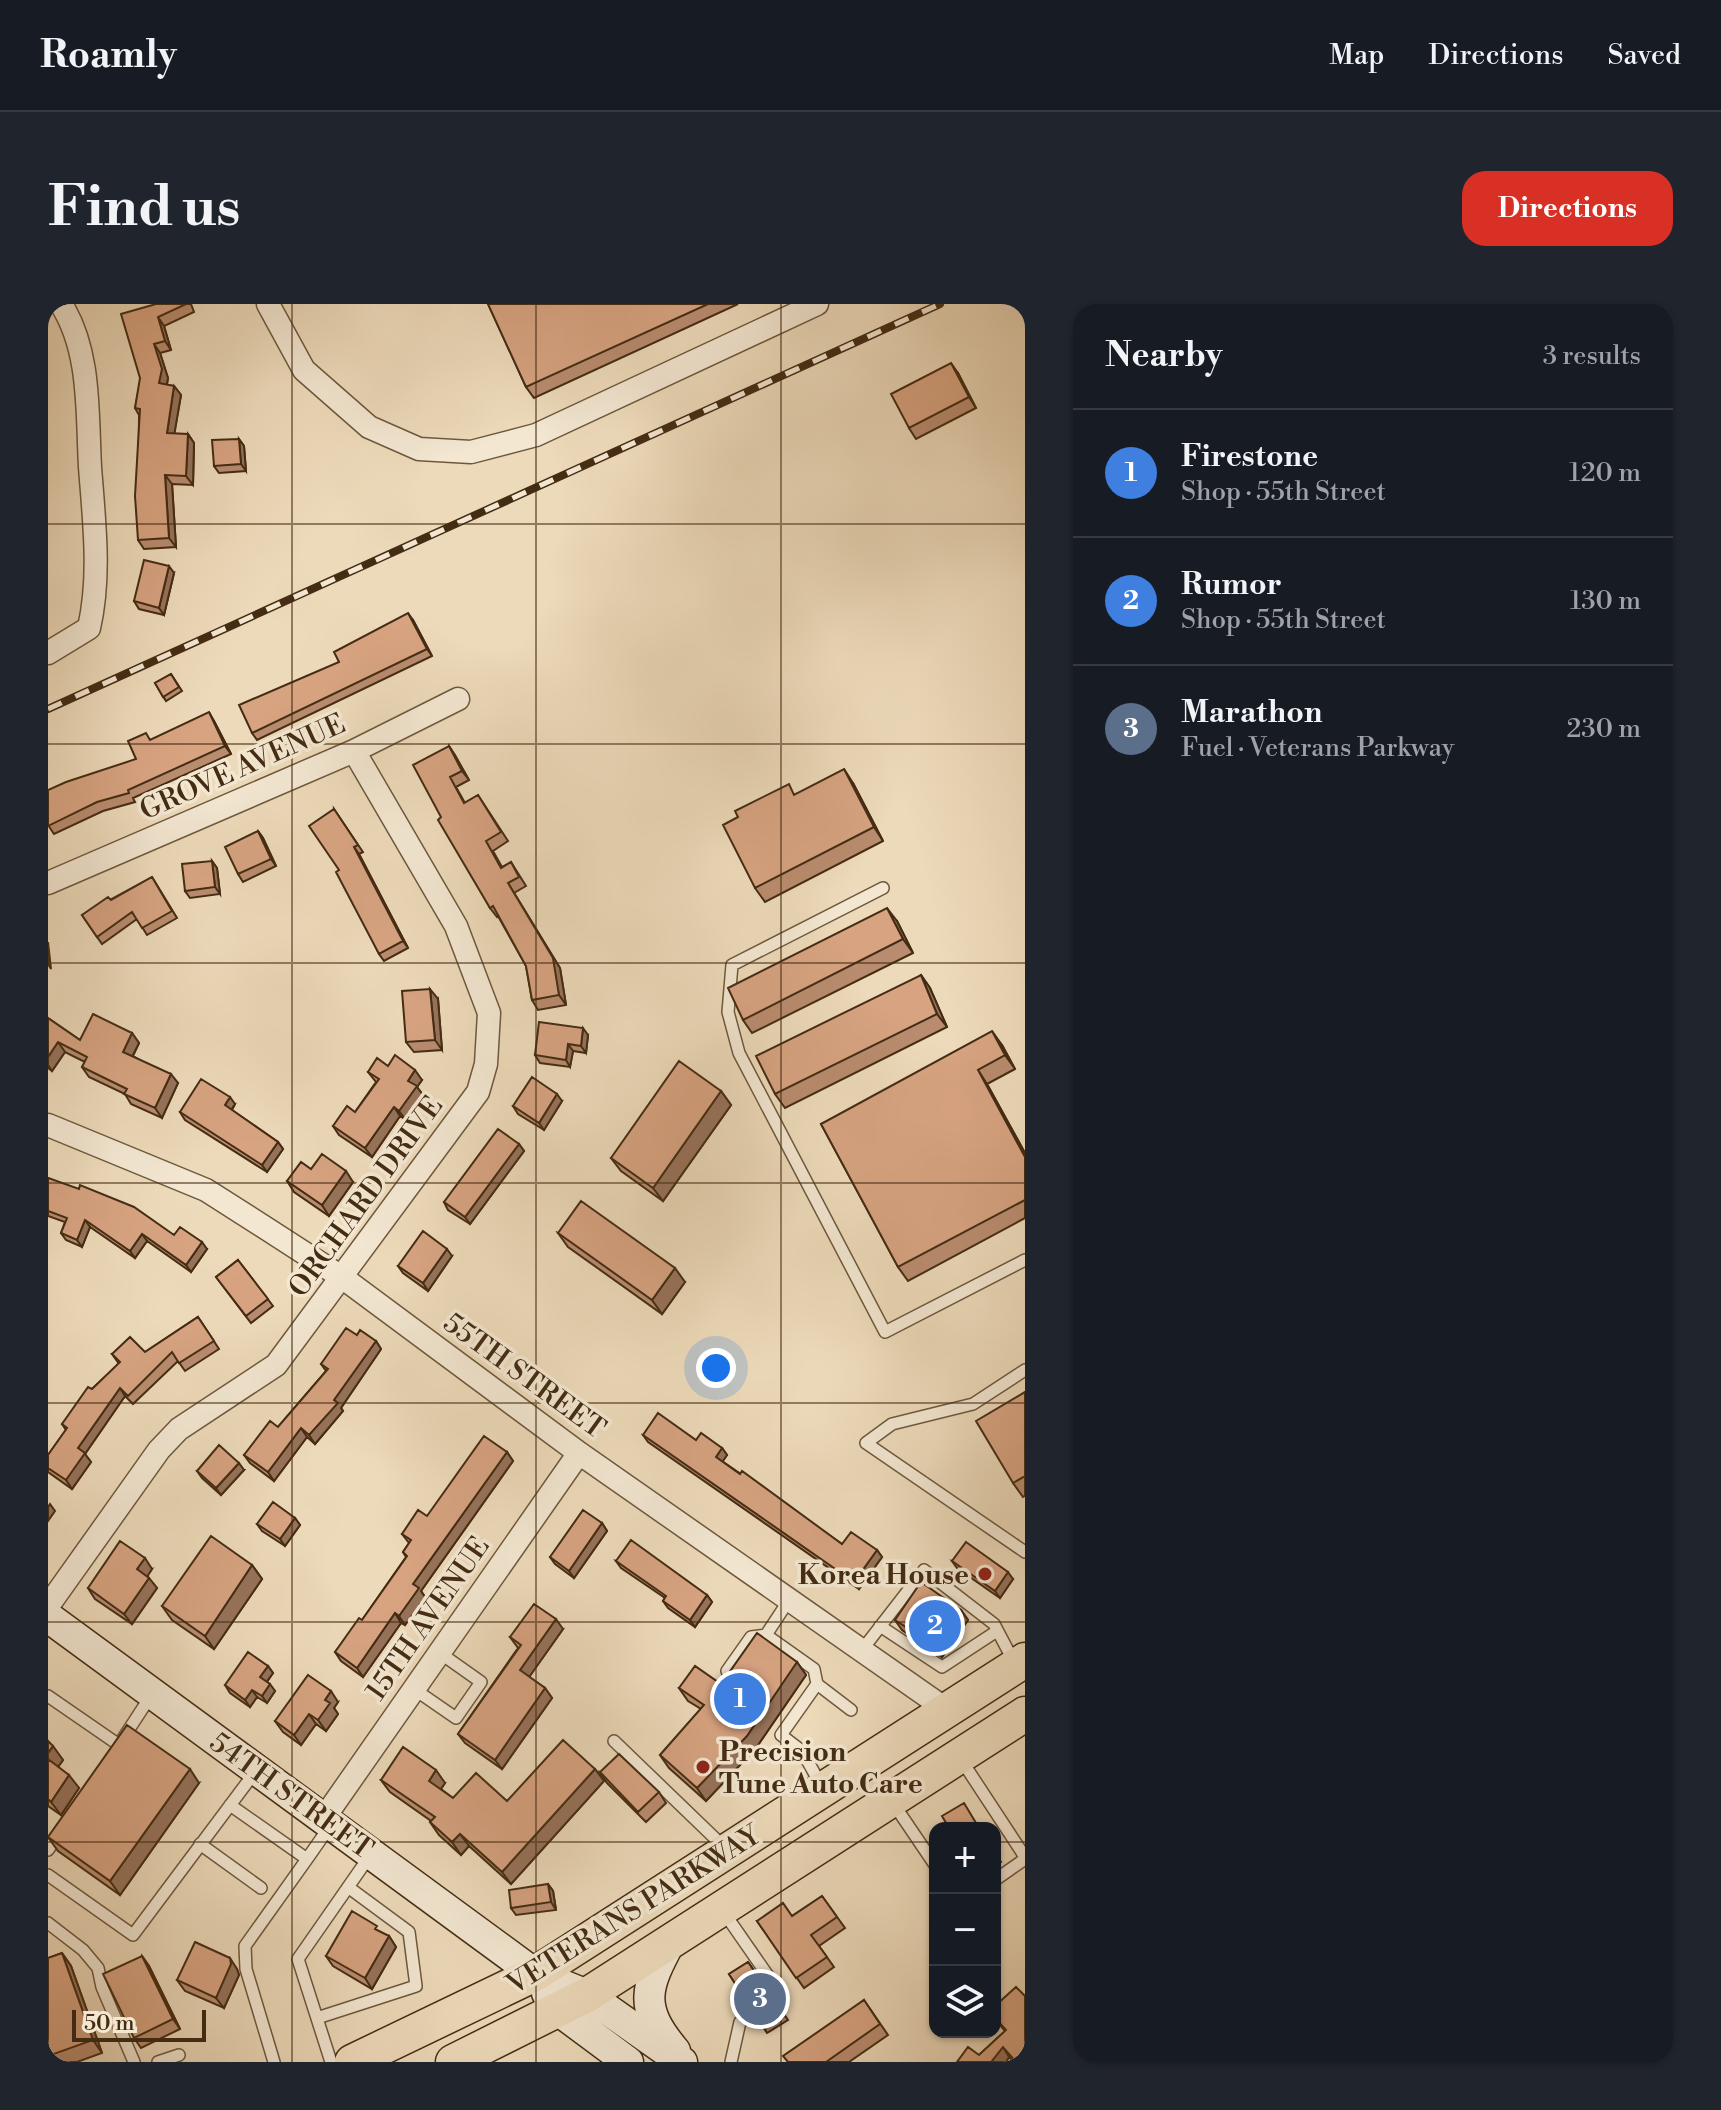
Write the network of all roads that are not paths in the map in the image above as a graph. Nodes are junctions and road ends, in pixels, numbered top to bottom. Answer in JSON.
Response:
{"nodes":[{"id":1,"x":61,"y":304,"type":"edge"},
{"id":2,"x":268,"y":304,"type":"edge"},
{"id":3,"x":817,"y":304,"type":"edge"},
{"id":4,"x":48,"y":653,"type":"edge"},
{"id":5,"x":458,"y":699,"type":"dead end"},
{"id":6,"x":354,"y":751,"type":"junction"},
{"id":7,"x":48,"y":883,"type":"edge"},
{"id":8,"x":883,"y":888,"type":"dead end"},
{"id":9,"x":48,"y":1125,"type":"edge"},
{"id":10,"x":1025,"y":1260,"type":"edge"},
{"id":11,"x":343,"y":1278,"type":"junction"},
{"id":12,"x":1025,"y":1370,"type":"edge"},
{"id":13,"x":579,"y":1453,"type":"junction"},
{"id":14,"x":1025,"y":1552,"type":"edge"},
{"id":15,"x":789,"y":1600,"type":"junction"},
{"id":16,"x":48,"y":1606,"type":"edge"},
{"id":17,"x":48,"y":1617,"type":"edge"},
{"id":18,"x":880,"y":1626,"type":"junction"},
{"id":19,"x":997,"y":1631,"type":"junction"},
{"id":20,"x":766,"y":1635,"type":"junction"},
{"id":21,"x":862,"y":1650,"type":"junction"},
{"id":22,"x":440,"y":1653,"type":"junction"},
{"id":23,"x":1020,"y":1663,"type":"edge"},
{"id":24,"x":727,"y":1671,"type":"edge"},
{"id":25,"x":817,"y":1684,"type":"junction"},
{"id":26,"x":414,"y":1689,"type":"junction"},
{"id":27,"x":153,"y":1694,"type":"junction"},
{"id":28,"x":48,"y":1696,"type":"edge"},
{"id":29,"x":851,"y":1710,"type":"dead end"},
{"id":30,"x":947,"y":1710,"type":"junction"},
{"id":31,"x":1025,"y":1714,"type":"edge"},
{"id":32,"x":614,"y":1741,"type":"dead end"},
{"id":33,"x":119,"y":1745,"type":"junction"},
{"id":34,"x":959,"y":1756,"type":"junction"},
{"id":35,"x":110,"y":1758,"type":"edge"},
{"id":36,"x":257,"y":1769,"type":"junction"},
{"id":37,"x":824,"y":1789,"type":"junction"},
{"id":38,"x":891,"y":1799,"type":"junction"},
{"id":39,"x":230,"y":1805,"type":"junction"},
{"id":40,"x":328,"y":1821,"type":"junction"},
{"id":41,"x":66,"y":1823,"type":"edge"},
{"id":42,"x":200,"y":1844,"type":"junction"},
{"id":43,"x":48,"y":1850,"type":"edge"},
{"id":44,"x":729,"y":1851,"type":"junction"},
{"id":45,"x":372,"y":1853,"type":"junction"},
{"id":46,"x":929,"y":1856,"type":"edge"},
{"id":47,"x":1025,"y":1858,"type":"edge"},
{"id":48,"x":307,"y":1859,"type":"junction"},
{"id":49,"x":48,"y":1875,"type":"edge"},
{"id":50,"x":1001,"y":1876,"type":"edge"},
{"id":51,"x":348,"y":1887,"type":"junction"},
{"id":52,"x":261,"y":1888,"type":"dead end"},
{"id":53,"x":721,"y":1908,"type":"junction"},
{"id":54,"x":48,"y":1923,"type":"edge"},
{"id":55,"x":671,"y":1940,"type":"junction"},
{"id":56,"x":535,"y":1974,"type":"junction"},
{"id":57,"x":572,"y":2002,"type":"junction"},
{"id":58,"x":317,"y":2018,"type":"junction"},
{"id":59,"x":179,"y":2055,"type":"dead end"},
{"id":60,"x":134,"y":2062,"type":"edge"},
{"id":61,"x":158,"y":2062,"type":"edge"},
{"id":62,"x":274,"y":2062,"type":"edge"},
{"id":63,"x":331,"y":2062,"type":"edge"},
{"id":64,"x":352,"y":2062,"type":"edge"},
{"id":65,"x":453,"y":2062,"type":"edge"},
{"id":66,"x":628,"y":2062,"type":"edge"},
{"id":67,"x":683,"y":2062,"type":"edge"},
{"id":68,"x":731,"y":2062,"type":"edge"}],
"edges":[{"from":1,"to":4,"type":"street"},
{"from":2,"to":3,"type":"street"},
{"from":5,"to":6,"type":"street","name":"GROVE AVENUE"},
{"from":6,"to":7,"type":"street","name":"GROVE AVENUE"},
{"from":6,"to":11,"type":"street","name":"ORCHARD DRIVE"},
{"from":8,"to":10,"type":"lane"},
{"from":9,"to":11,"type":"street","name":"55TH STREET"},
{"from":11,"to":13,"type":"street","name":"55TH STREET"},
{"from":11,"to":16,"type":"street","name":"ORCHARD DRIVE"},
{"from":12,"to":14,"type":"lane"},
{"from":13,"to":15,"type":"street","name":"55TH STREET"},
{"from":13,"to":22,"type":"street","name":"15TH AVENUE"},
{"from":15,"to":20,"type":"lane"},
{"from":15,"to":21,"type":"street","name":"55TH STREET"},
{"from":17,"to":27,"type":"main road","name":"54TH STREET"},
{"from":18,"to":19,"type":"lane"},
{"from":18,"to":19,"type":"lane"},
{"from":18,"to":21,"type":"lane"},
{"from":19,"to":23,"type":"lane"},
{"from":20,"to":24,"type":"lane"},
{"from":20,"to":25,"type":"lane"},
{"from":21,"to":30,"type":"street","name":"55TH STREET"},
{"from":22,"to":26,"type":"street","name":"15TH AVENUE"},
{"from":22,"to":26,"type":"lane"},
{"from":23,"to":30,"type":"main road","name":"VETERANS PARKWAY"},
{"from":25,"to":29,"type":"lane"},
{"from":25,"to":37,"type":"lane"},
{"from":26,"to":40,"type":"street","name":"15TH AVENUE"},
{"from":27,"to":33,"type":"lane"},
{"from":27,"to":36,"type":"main road","name":"54TH STREET"},
{"from":28,"to":33,"type":"lane"},
{"from":30,"to":37,"type":"main road","name":"VETERANS PARKWAY"},
{"from":31,"to":34,"type":"main road","name":"VETERANS PARKWAY"},
{"from":32,"to":44,"type":"lane"},
{"from":33,"to":35,"type":"lane"},
{"from":34,"to":38,"type":"main road","name":"VETERANS PARKWAY"},
{"from":34,"to":47,"type":"lane"},
{"from":36,"to":39,"type":"lane"},
{"from":36,"to":40,"type":"main road","name":"54TH STREET"},
{"from":37,"to":44,"type":"main road","name":"VETERANS PARKWAY"},
{"from":38,"to":46,"type":"lane"},
{"from":38,"to":53,"type":"main road","name":"VETERANS PARKWAY"},
{"from":39,"to":42,"type":"lane"},
{"from":39,"to":48,"type":"lane"},
{"from":40,"to":45,"type":"main road","name":"54TH STREET"},
{"from":40,"to":48,"type":"lane"},
{"from":41,"to":43,"type":"lane"},
{"from":42,"to":49,"type":"lane"},
{"from":42,"to":52,"type":"lane"},
{"from":44,"to":56,"type":"main road","name":"VETERANS PARKWAY"},
{"from":45,"to":51,"type":"lane"},
{"from":45,"to":56,"type":"main road","name":"54TH STREET"},
{"from":47,"to":50,"type":"lane"},
{"from":48,"to":62,"type":"lane"},
{"from":51,"to":58,"type":"lane"},
{"from":51,"to":58,"type":"lane"},
{"from":53,"to":55,"type":"main road","name":"VETERANS PARKWAY"},
{"from":53,"to":68,"type":"lane"},
{"from":54,"to":60,"type":"lane"},
{"from":55,"to":57,"type":"main road","name":"VETERANS PARKWAY"},
{"from":55,"to":67,"type":"main road"},
{"from":56,"to":57,"type":"main road"},
{"from":56,"to":64,"type":"main road","name":"VETERANS PARKWAY"},
{"from":57,"to":65,"type":"main road","name":"VETERANS PARKWAY"},
{"from":57,"to":66,"type":"main road"},
{"from":57,"to":67,"type":"main road"},
{"from":58,"to":63,"type":"lane"},
{"from":59,"to":61,"type":"lane"}]}
